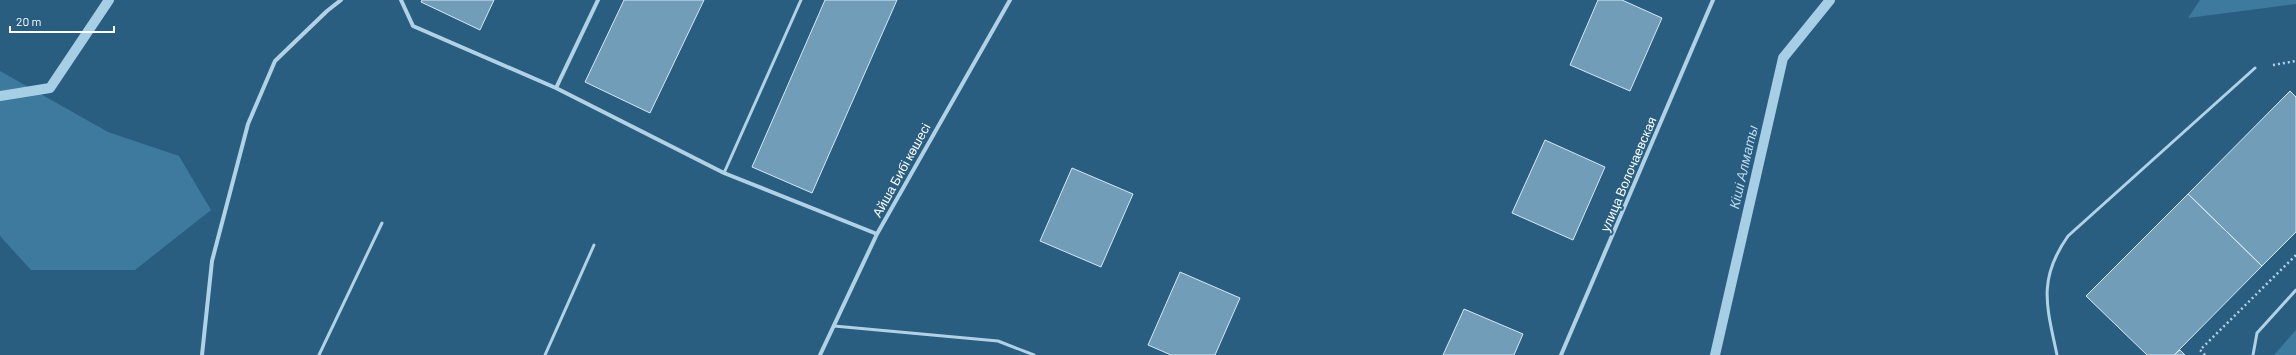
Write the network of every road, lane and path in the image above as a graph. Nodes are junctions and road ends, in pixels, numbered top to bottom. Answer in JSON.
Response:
{"nodes":[{"id":1,"x":341,"y":0,"type":"edge"},
{"id":2,"x":400,"y":0,"type":"edge"},
{"id":3,"x":598,"y":0,"type":"edge"},
{"id":4,"x":801,"y":0,"type":"edge"},
{"id":5,"x":1010,"y":0,"type":"edge"},
{"id":6,"x":1713,"y":0,"type":"edge"},
{"id":7,"x":2255,"y":68,"type":"dead end"},
{"id":8,"x":556,"y":88,"type":"junction"},
{"id":9,"x":724,"y":174,"type":"junction"},
{"id":10,"x":382,"y":223,"type":"dead end"},
{"id":11,"x":877,"y":234,"type":"junction"},
{"id":12,"x":594,"y":245,"type":"dead end"},
{"id":13,"x":2296,"y":255,"type":"edge"},
{"id":14,"x":2296,"y":290,"type":"edge"},
{"id":15,"x":834,"y":326,"type":"junction"},
{"id":16,"x":202,"y":355,"type":"edge"},
{"id":17,"x":319,"y":355,"type":"edge"},
{"id":18,"x":545,"y":355,"type":"edge"},
{"id":19,"x":820,"y":355,"type":"edge"},
{"id":20,"x":1034,"y":355,"type":"edge"},
{"id":21,"x":1561,"y":355,"type":"edge"},
{"id":22,"x":2057,"y":355,"type":"edge"},
{"id":23,"x":2205,"y":355,"type":"edge"},
{"id":24,"x":2253,"y":355,"type":"edge"}],
"edges":[{"from":1,"to":16,"type":"street"},
{"from":2,"to":8,"type":"street"},
{"from":3,"to":8,"type":"street"},
{"from":4,"to":9,"type":"lane"},
{"from":5,"to":11,"type":"street","name":"Айша Бибі көшесі"},
{"from":6,"to":21,"type":"street","name":"улица Волочаевская"},
{"from":7,"to":22,"type":"lane"},
{"from":8,"to":9,"type":"street"},
{"from":9,"to":11,"type":"street"},
{"from":10,"to":17,"type":"lane"},
{"from":11,"to":15,"type":"street","name":"Айша Бибі көшесі"},
{"from":12,"to":18,"type":"lane"},
{"from":13,"to":23,"type":"path"},
{"from":14,"to":24,"type":"lane"},
{"from":15,"to":19,"type":"street","name":"Айша Бибі көшесі"},
{"from":15,"to":20,"type":"lane"}]}
